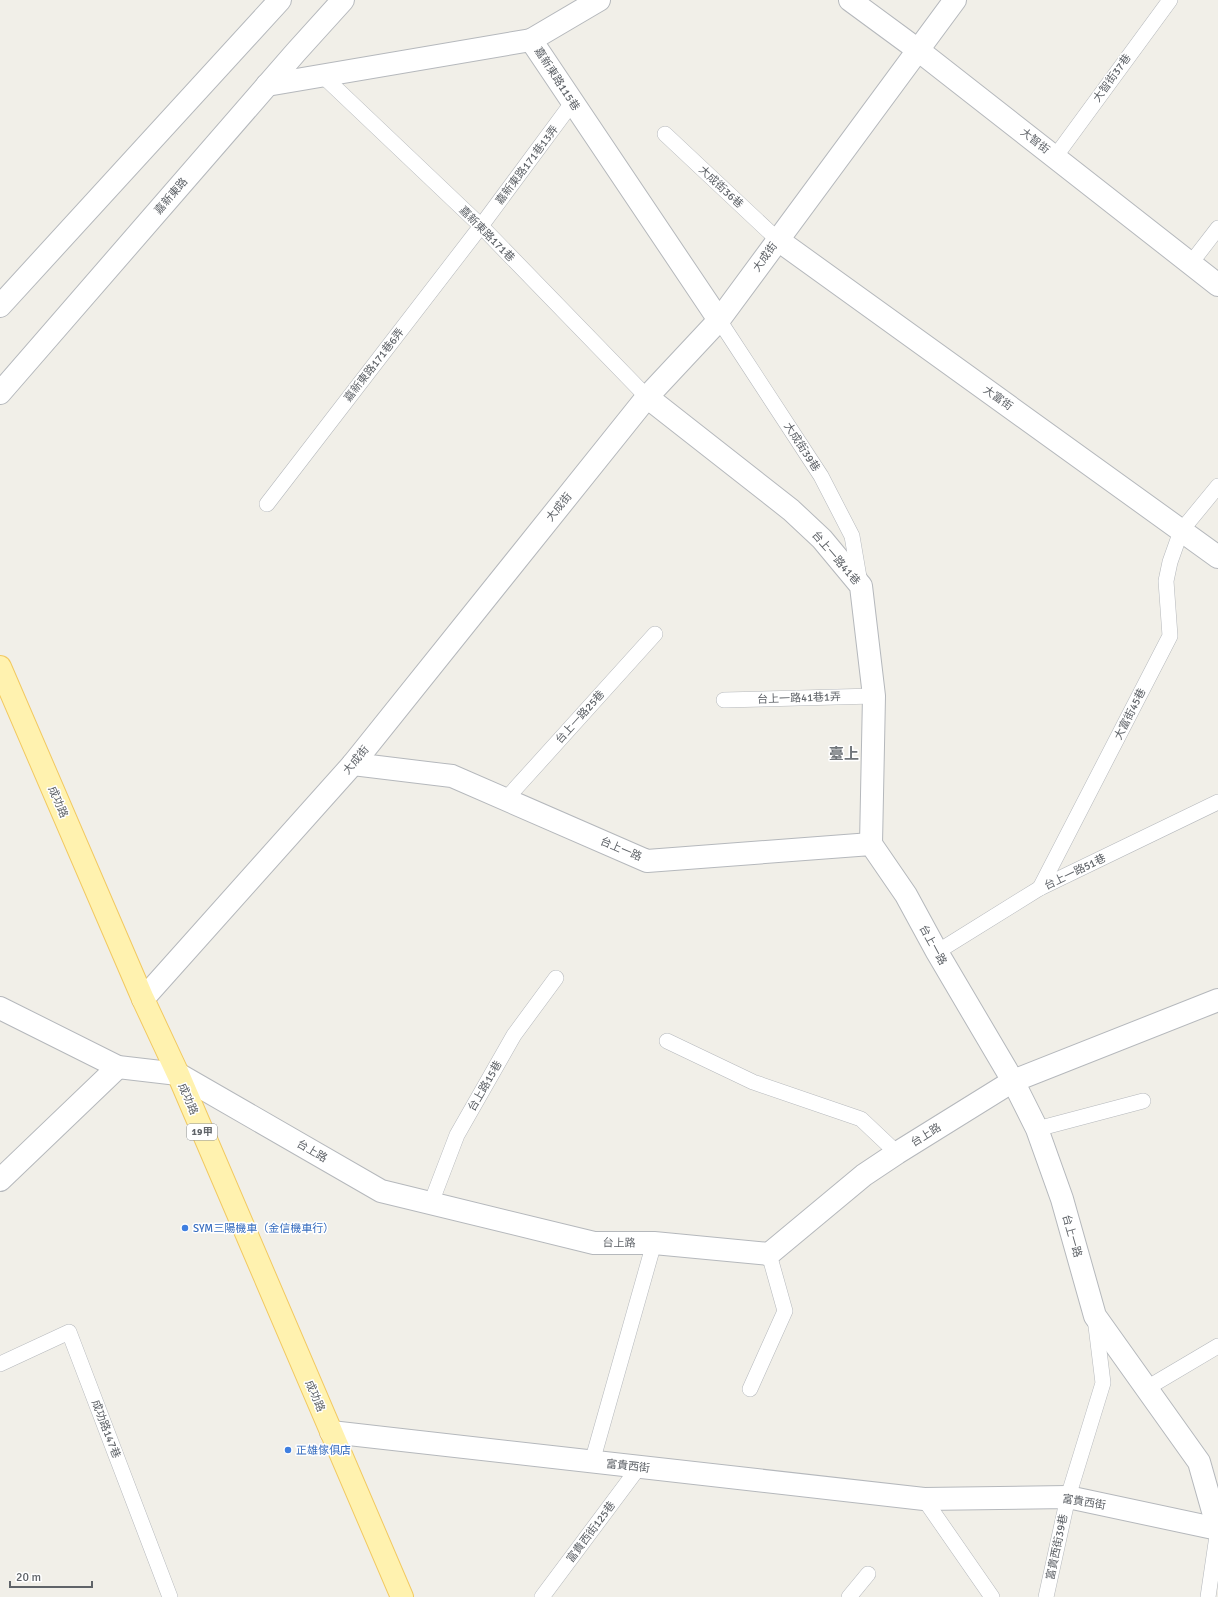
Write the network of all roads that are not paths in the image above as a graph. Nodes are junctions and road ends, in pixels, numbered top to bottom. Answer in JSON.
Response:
{"nodes":[{"id":1,"x":280,"y":0,"type":"edge"},
{"id":2,"x":343,"y":0,"type":"edge"},
{"id":3,"x":599,"y":0,"type":"edge"},
{"id":4,"x":850,"y":0,"type":"edge"},
{"id":5,"x":955,"y":0,"type":"edge"},
{"id":6,"x":1170,"y":0,"type":"edge"},
{"id":7,"x":530,"y":40,"type":"junction"},
{"id":8,"x":918,"y":50,"type":"junction"},
{"id":9,"x":322,"y":76,"type":"junction"},
{"id":10,"x":268,"y":85,"type":"junction"},
{"id":11,"x":572,"y":103,"type":"junction"},
{"id":12,"x":664,"y":134,"type":"dead end"},
{"id":13,"x":1055,"y":157,"type":"junction"},
{"id":14,"x":481,"y":226,"type":"junction"},
{"id":15,"x":1218,"y":228,"type":"edge"},
{"id":16,"x":778,"y":240,"type":"junction"},
{"id":17,"x":1191,"y":263,"type":"junction"},
{"id":18,"x":1218,"y":285,"type":"edge"},
{"id":19,"x":0,"y":306,"type":"edge"},
{"id":20,"x":719,"y":320,"type":"junction"},
{"id":21,"x":0,"y":393,"type":"edge"},
{"id":22,"x":647,"y":397,"type":"junction"},
{"id":23,"x":1218,"y":486,"type":"edge"},
{"id":24,"x":267,"y":504,"type":"dead end"},
{"id":25,"x":1181,"y":531,"type":"junction"},
{"id":26,"x":1218,"y":557,"type":"edge"},
{"id":27,"x":861,"y":586,"type":"junction"},
{"id":28,"x":655,"y":634,"type":"dead end"},
{"id":29,"x":0,"y":667,"type":"edge"},
{"id":30,"x":874,"y":696,"type":"junction"},
{"id":31,"x":724,"y":700,"type":"dead end"},
{"id":32,"x":353,"y":764,"type":"junction"},
{"id":33,"x":506,"y":799,"type":"junction"},
{"id":34,"x":1218,"y":802,"type":"edge"},
{"id":35,"x":871,"y":844,"type":"junction"},
{"id":36,"x":1040,"y":888,"type":"junction"},
{"id":37,"x":937,"y":952,"type":"junction"},
{"id":38,"x":556,"y":978,"type":"dead end"},
{"id":39,"x":144,"y":999,"type":"junction"},
{"id":40,"x":1218,"y":1000,"type":"edge"},
{"id":41,"x":0,"y":1008,"type":"edge"},
{"id":42,"x":667,"y":1041,"type":"dead end"},
{"id":43,"x":118,"y":1067,"type":"junction"},
{"id":44,"x":178,"y":1074,"type":"junction"},
{"id":45,"x":1013,"y":1080,"type":"junction"},
{"id":46,"x":1143,"y":1101,"type":"dead end"},
{"id":47,"x":1037,"y":1129,"type":"junction"},
{"id":48,"x":897,"y":1153,"type":"junction"},
{"id":49,"x":0,"y":1180,"type":"edge"},
{"id":50,"x":431,"y":1203,"type":"junction"},
{"id":51,"x":654,"y":1244,"type":"junction"},
{"id":52,"x":769,"y":1254,"type":"junction"},
{"id":53,"x":1095,"y":1316,"type":"junction"},
{"id":54,"x":1218,"y":1346,"type":"edge"},
{"id":55,"x":0,"y":1364,"type":"edge"},
{"id":56,"x":1147,"y":1388,"type":"junction"},
{"id":57,"x":750,"y":1389,"type":"dead end"},
{"id":58,"x":331,"y":1432,"type":"junction"},
{"id":59,"x":592,"y":1462,"type":"junction"},
{"id":60,"x":639,"y":1467,"type":"junction"},
{"id":61,"x":1068,"y":1497,"type":"junction"},
{"id":62,"x":924,"y":1499,"type":"junction"},
{"id":63,"x":1218,"y":1529,"type":"edge"},
{"id":64,"x":868,"y":1574,"type":"dead end"},
{"id":65,"x":170,"y":1597,"type":"edge"},
{"id":66,"x":400,"y":1597,"type":"edge"},
{"id":67,"x":542,"y":1597,"type":"edge"},
{"id":68,"x":849,"y":1597,"type":"edge"},
{"id":69,"x":992,"y":1597,"type":"edge"},
{"id":70,"x":1046,"y":1597,"type":"edge"},
{"id":71,"x":1208,"y":1597,"type":"edge"}],
"edges":[{"from":1,"to":19,"type":"street"},
{"from":2,"to":10,"type":"street","name":"嘉新東路"},
{"from":3,"to":7,"type":"street"},
{"from":4,"to":8,"type":"street","name":"大智街"},
{"from":5,"to":8,"type":"street","name":"大成街"},
{"from":6,"to":13,"type":"lane","name":"大智街37巷"},
{"from":7,"to":9,"type":"street","name":"嘉新東路115巷"},
{"from":7,"to":11,"type":"street","name":"嘉新東路115巷"},
{"from":8,"to":13,"type":"street","name":"大智街"},
{"from":8,"to":16,"type":"street","name":"大成街"},
{"from":9,"to":10,"type":"street","name":"嘉新東路115巷"},
{"from":9,"to":14,"type":"lane","name":"嘉新東路171巷"},
{"from":10,"to":21,"type":"street","name":"嘉新東路"},
{"from":11,"to":14,"type":"lane","name":"嘉新東路171巷13弄"},
{"from":11,"to":20,"type":"street","name":"嘉新東路115巷"},
{"from":12,"to":16,"type":"lane","name":"大成街36巷"},
{"from":13,"to":17,"type":"street","name":"大智街"},
{"from":14,"to":22,"type":"lane","name":"嘉新東路171巷"},
{"from":14,"to":24,"type":"lane","name":"嘉新東路171巷6弄"},
{"from":15,"to":17,"type":"lane"},
{"from":16,"to":20,"type":"street","name":"大成街"},
{"from":16,"to":25,"type":"street","name":"大富街"},
{"from":17,"to":18,"type":"street","name":"大智街"},
{"from":20,"to":22,"type":"street","name":"大成街"},
{"from":20,"to":27,"type":"lane","name":"大成街39巷"},
{"from":22,"to":27,"type":"street","name":"台上一路41巷"},
{"from":22,"to":32,"type":"street","name":"大成街"},
{"from":23,"to":25,"type":"lane","name":"大富街45巷"},
{"from":25,"to":26,"type":"street","name":"大富街"},
{"from":25,"to":36,"type":"lane","name":"大富街45巷"},
{"from":27,"to":30,"type":"street","name":"台上一路41巷"},
{"from":28,"to":33,"type":"lane","name":"台上一路25巷"},
{"from":29,"to":39,"type":"main road","name":"成功路","number":"19甲"},
{"from":30,"to":31,"type":"lane","name":"台上一路41巷1弄"},
{"from":30,"to":35,"type":"street","name":"台上一路41巷"},
{"from":32,"to":33,"type":"street","name":"台上一路"},
{"from":32,"to":39,"type":"street","name":"大成街"},
{"from":33,"to":35,"type":"street","name":"台上一路"},
{"from":34,"to":36,"type":"lane","name":"台上一路51巷"},
{"from":35,"to":37,"type":"street","name":"台上一路"},
{"from":36,"to":37,"type":"lane","name":"台上一路51巷"},
{"from":37,"to":45,"type":"street","name":"台上一路"},
{"from":38,"to":50,"type":"lane","name":"台上路15巷"},
{"from":39,"to":44,"type":"main road","name":"成功路","number":"19甲"},
{"from":40,"to":45,"type":"street","name":"台上路"},
{"from":41,"to":43,"type":"street","name":"台上路"},
{"from":42,"to":48,"type":"lane"},
{"from":43,"to":44,"type":"street","name":"台上路"},
{"from":43,"to":49,"type":"street"},
{"from":44,"to":50,"type":"street","name":"台上路"},
{"from":44,"to":58,"type":"main road","name":"成功路","number":"19甲"},
{"from":45,"to":47,"type":"street","name":"台上一路"},
{"from":45,"to":48,"type":"street","name":"台上路"},
{"from":46,"to":47,"type":"lane"},
{"from":47,"to":53,"type":"street","name":"台上一路"},
{"from":48,"to":52,"type":"street","name":"台上路"},
{"from":50,"to":51,"type":"street","name":"台上路"},
{"from":51,"to":52,"type":"street","name":"台上路"},
{"from":51,"to":59,"type":"lane"},
{"from":52,"to":57,"type":"lane"},
{"from":53,"to":56,"type":"street","name":"台上一路"},
{"from":53,"to":61,"type":"lane","name":"富貴西街39巷"},
{"from":54,"to":56,"type":"lane"},
{"from":55,"to":65,"type":"lane","name":"成功路147巷"},
{"from":56,"to":63,"type":"street","name":"台上一路"},
{"from":58,"to":59,"type":"street","name":"富貴西街"},
{"from":58,"to":66,"type":"main road","name":"成功路","number":"19甲"},
{"from":59,"to":60,"type":"street","name":"富貴西街"},
{"from":60,"to":62,"type":"street","name":"富貴西街"},
{"from":60,"to":67,"type":"lane","name":"富貴西街125巷"},
{"from":61,"to":62,"type":"street","name":"富貴西街"},
{"from":61,"to":63,"type":"street","name":"富貴西街"},
{"from":61,"to":70,"type":"lane","name":"富貴西街39巷"},
{"from":62,"to":69,"type":"lane"},
{"from":63,"to":71,"type":"lane"},
{"from":64,"to":68,"type":"lane"}]}
